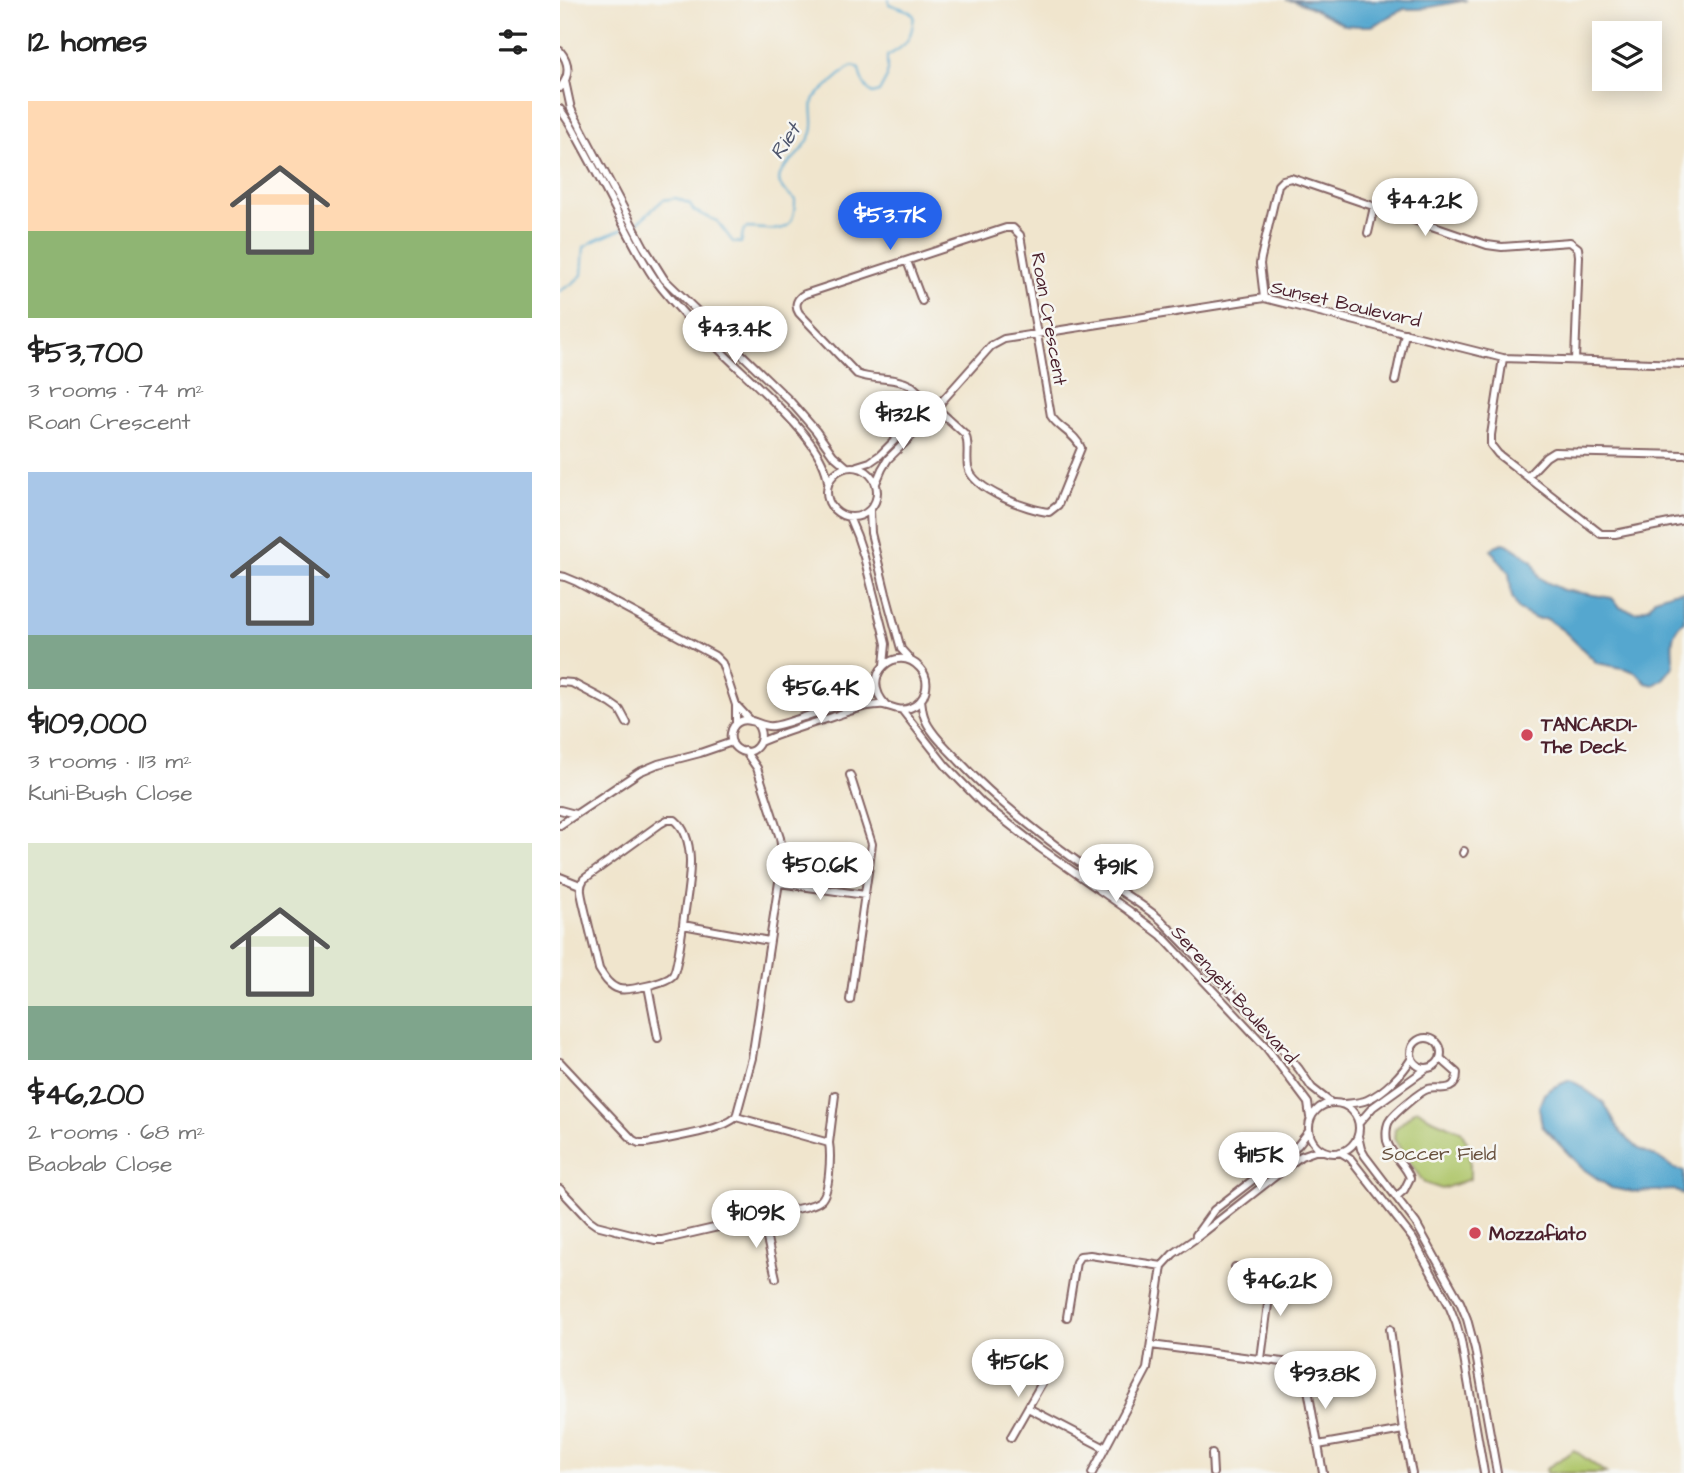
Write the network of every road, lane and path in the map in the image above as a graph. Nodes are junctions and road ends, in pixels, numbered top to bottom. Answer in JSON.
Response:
{"nodes":[{"id":1,"x":560,"y":51,"type":"edge"},
{"id":2,"x":565,"y":81,"type":"junction"},
{"id":3,"x":560,"y":88,"type":"edge"},
{"id":4,"x":560,"y":109,"type":"edge"},
{"id":5,"x":601,"y":173,"type":"junction"},
{"id":6,"x":1374,"y":207,"type":"junction"},
{"id":7,"x":1368,"y":233,"type":"dead end"},
{"id":8,"x":641,"y":248,"type":"junction"},
{"id":9,"x":906,"y":261,"type":"junction"},
{"id":10,"x":1264,"y":298,"type":"junction"},
{"id":11,"x":922,"y":301,"type":"dead end"},
{"id":12,"x":1405,"y":333,"type":"junction"},
{"id":13,"x":1036,"y":334,"type":"junction"},
{"id":14,"x":1503,"y":358,"type":"junction"},
{"id":15,"x":1574,"y":360,"type":"junction"},
{"id":16,"x":1684,"y":365,"type":"edge"},
{"id":17,"x":1395,"y":381,"type":"dead end"},
{"id":18,"x":943,"y":400,"type":"junction"},
{"id":19,"x":931,"y":404,"type":"junction"},
{"id":20,"x":937,"y":410,"type":"junction"},
{"id":21,"x":906,"y":429,"type":"junction"},
{"id":22,"x":913,"y":435,"type":"junction"},
{"id":23,"x":1684,"y":455,"type":"edge"},
{"id":24,"x":847,"y":467,"type":"junction"},
{"id":25,"x":855,"y":467,"type":"junction"},
{"id":26,"x":1528,"y":476,"type":"junction"},
{"id":27,"x":828,"y":482,"type":"junction"},
{"id":28,"x":876,"y":483,"type":"junction"},
{"id":29,"x":870,"y":511,"type":"junction"},
{"id":30,"x":849,"y":517,"type":"junction"},
{"id":31,"x":1684,"y":520,"type":"edge"},
{"id":32,"x":560,"y":576,"type":"edge"},
{"id":33,"x":911,"y":661,"type":"junction"},
{"id":34,"x":884,"y":666,"type":"junction"},
{"id":35,"x":560,"y":682,"type":"edge"},
{"id":36,"x":875,"y":684,"type":"junction"},
{"id":37,"x":921,"y":700,"type":"junction"},
{"id":38,"x":736,"y":705,"type":"junction"},
{"id":39,"x":886,"y":705,"type":"junction"},
{"id":40,"x":902,"y":710,"type":"junction"},
{"id":41,"x":809,"y":715,"type":"junction"},
{"id":42,"x":754,"y":722,"type":"junction"},
{"id":43,"x":627,"y":723,"type":"dead end"},
{"id":44,"x":736,"y":723,"type":"junction"},
{"id":45,"x":811,"y":723,"type":"junction"},
{"id":46,"x":732,"y":742,"type":"junction"},
{"id":47,"x":759,"y":744,"type":"junction"},
{"id":48,"x":745,"y":751,"type":"junction"},
{"id":49,"x":757,"y":768,"type":"junction"},
{"id":50,"x":850,"y":775,"type":"dead end"},
{"id":51,"x":560,"y":810,"type":"edge"},
{"id":52,"x":575,"y":814,"type":"junction"},
{"id":53,"x":561,"y":822,"type":"edge"},
{"id":54,"x":560,"y":877,"type":"edge"},
{"id":55,"x":779,"y":883,"type":"junction"},
{"id":56,"x":580,"y":885,"type":"junction"},
{"id":57,"x":865,"y":895,"type":"junction"},
{"id":58,"x":682,"y":925,"type":"junction"},
{"id":59,"x":769,"y":941,"type":"junction"},
{"id":60,"x":648,"y":986,"type":"junction"},
{"id":61,"x":850,"y":1000,"type":"dead end"},
{"id":62,"x":658,"y":1038,"type":"dead end"},
{"id":63,"x":1412,"y":1058,"type":"junction"},
{"id":64,"x":1440,"y":1058,"type":"junction"},
{"id":65,"x":560,"y":1062,"type":"edge"},
{"id":66,"x":1428,"y":1068,"type":"junction"},
{"id":67,"x":835,"y":1095,"type":"dead end"},
{"id":68,"x":1330,"y":1102,"type":"junction"},
{"id":69,"x":1345,"y":1104,"type":"junction"},
{"id":70,"x":736,"y":1117,"type":"junction"},
{"id":71,"x":1310,"y":1117,"type":"junction"},
{"id":72,"x":1359,"y":1123,"type":"junction"},
{"id":73,"x":1309,"y":1132,"type":"junction"},
{"id":74,"x":1358,"y":1136,"type":"junction"},
{"id":75,"x":829,"y":1143,"type":"junction"},
{"id":76,"x":1324,"y":1151,"type":"junction"},
{"id":77,"x":1340,"y":1152,"type":"junction"},
{"id":78,"x":1243,"y":1187,"type":"junction"},
{"id":79,"x":560,"y":1189,"type":"edge"},
{"id":80,"x":1250,"y":1196,"type":"junction"},
{"id":81,"x":1396,"y":1197,"type":"junction"},
{"id":82,"x":1222,"y":1203,"type":"junction"},
{"id":83,"x":1229,"y":1213,"type":"junction"},
{"id":84,"x":762,"y":1217,"type":"junction"},
{"id":85,"x":1193,"y":1240,"type":"junction"},
{"id":86,"x":1162,"y":1266,"type":"junction"},
{"id":87,"x":1234,"y":1267,"type":"dead end"},
{"id":88,"x":1272,"y":1273,"type":"junction"},
{"id":89,"x":776,"y":1278,"type":"dead end"},
{"id":90,"x":1322,"y":1278,"type":"dead end"},
{"id":91,"x":1067,"y":1317,"type":"dead end"},
{"id":92,"x":1390,"y":1329,"type":"dead end"},
{"id":93,"x":1152,"y":1345,"type":"junction"},
{"id":94,"x":1261,"y":1359,"type":"junction"},
{"id":95,"x":1047,"y":1374,"type":"dead end"},
{"id":96,"x":1028,"y":1408,"type":"junction"},
{"id":97,"x":1403,"y":1430,"type":"junction"},
{"id":98,"x":1011,"y":1437,"type":"dead end"},
{"id":99,"x":1318,"y":1445,"type":"junction"},
{"id":100,"x":1105,"y":1448,"type":"junction"},
{"id":101,"x":1212,"y":1454,"type":"dead end"},
{"id":102,"x":1092,"y":1473,"type":"edge"},
{"id":103,"x":1213,"y":1473,"type":"edge"},
{"id":104,"x":1323,"y":1473,"type":"edge"},
{"id":105,"x":1412,"y":1473,"type":"edge"},
{"id":106,"x":1484,"y":1473,"type":"edge"},
{"id":107,"x":1497,"y":1473,"type":"edge"}],
"edges":[{"from":1,"to":2,"type":"street"},
{"from":2,"to":3,"type":"street"},
{"from":2,"to":5,"type":"street"},
{"from":4,"to":5,"type":"street"},
{"from":5,"to":8,"type":"street"},
{"from":6,"to":7,"type":"street"},
{"from":6,"to":10,"type":"street"},
{"from":6,"to":15,"type":"street"},
{"from":8,"to":24,"type":"street"},
{"from":8,"to":27,"type":"street"},
{"from":9,"to":11,"type":"street"},
{"from":9,"to":13,"type":"street","name":"Roan Crescent"},
{"from":9,"to":19,"type":"street","name":"Roan Crescent"},
{"from":10,"to":12,"type":"street","name":"Sunset Boulevard"},
{"from":10,"to":13,"type":"street","name":"Sunset Boulevard"},
{"from":12,"to":14,"type":"street","name":"Sunset Boulevard"},
{"from":12,"to":17,"type":"street"},
{"from":13,"to":18,"type":"street","name":"Sunset Boulevard"},
{"from":13,"to":20,"type":"street","name":"Roan Crescent"},
{"from":14,"to":15,"type":"street","name":"Sunset Boulevard"},
{"from":14,"to":26,"type":"street"},
{"from":15,"to":16,"type":"street","name":"Sunset Boulevard"},
{"from":18,"to":19,"type":"street"},
{"from":18,"to":20,"type":"street","name":"Sunset Boulevard"},
{"from":19,"to":20,"type":"street"},
{"from":19,"to":21,"type":"street"},
{"from":20,"to":22,"type":"street"},
{"from":21,"to":22,"type":"street"},
{"from":21,"to":25,"type":"street"},
{"from":22,"to":28,"type":"street"},
{"from":23,"to":26,"type":"street"},
{"from":24,"to":25,"type":"street"},
{"from":24,"to":27,"type":"street"},
{"from":25,"to":28,"type":"street"},
{"from":26,"to":31,"type":"street"},
{"from":27,"to":30,"type":"street"},
{"from":28,"to":29,"type":"street"},
{"from":29,"to":30,"type":"street"},
{"from":29,"to":33,"type":"street"},
{"from":30,"to":34,"type":"street"},
{"from":32,"to":38,"type":"street"},
{"from":33,"to":34,"type":"street"},
{"from":33,"to":37,"type":"street"},
{"from":34,"to":36,"type":"street"},
{"from":35,"to":43,"type":"street"},
{"from":36,"to":39,"type":"street"},
{"from":36,"to":41,"type":"street"},
{"from":37,"to":40,"type":"street"},
{"from":37,"to":68,"type":"street","name":"Serengeti Boulevard"},
{"from":38,"to":42,"type":"street"},
{"from":38,"to":44,"type":"street"},
{"from":39,"to":40,"type":"street"},
{"from":39,"to":45,"type":"street"},
{"from":40,"to":71,"type":"street","name":"Serengeti Boulevard"},
{"from":41,"to":42,"type":"street"},
{"from":41,"to":45,"type":"street"},
{"from":42,"to":44,"type":"street"},
{"from":42,"to":47,"type":"street"},
{"from":44,"to":46,"type":"street"},
{"from":45,"to":47,"type":"street"},
{"from":46,"to":48,"type":"street"},
{"from":46,"to":52,"type":"street"},
{"from":47,"to":48,"type":"street"},
{"from":47,"to":49,"type":"street"},
{"from":48,"to":49,"type":"street"},
{"from":49,"to":55,"type":"street"},
{"from":50,"to":57,"type":"street"},
{"from":51,"to":52,"type":"street"},
{"from":52,"to":53,"type":"street"},
{"from":54,"to":56,"type":"street"},
{"from":55,"to":57,"type":"street"},
{"from":55,"to":59,"type":"street"},
{"from":56,"to":58,"type":"street"},
{"from":56,"to":60,"type":"street"},
{"from":57,"to":61,"type":"street"},
{"from":58,"to":59,"type":"street"},
{"from":58,"to":60,"type":"street"},
{"from":59,"to":70,"type":"street"},
{"from":60,"to":62,"type":"street"},
{"from":63,"to":64,"type":"street"},
{"from":63,"to":66,"type":"street"},
{"from":63,"to":69,"type":"street"},
{"from":64,"to":66,"type":"street"},
{"from":64,"to":81,"type":"street"},
{"from":65,"to":70,"type":"street"},
{"from":66,"to":72,"type":"street"},
{"from":67,"to":75,"type":"street"},
{"from":68,"to":69,"type":"street"},
{"from":68,"to":71,"type":"street"},
{"from":69,"to":72,"type":"street"},
{"from":70,"to":75,"type":"street"},
{"from":71,"to":73,"type":"street"},
{"from":72,"to":74,"type":"street"},
{"from":73,"to":76,"type":"street"},
{"from":73,"to":78,"type":"street"},
{"from":74,"to":77,"type":"street"},
{"from":74,"to":81,"type":"street"},
{"from":75,"to":84,"type":"street"},
{"from":76,"to":77,"type":"street"},
{"from":76,"to":80,"type":"street"},
{"from":77,"to":106,"type":"street"},
{"from":78,"to":80,"type":"street"},
{"from":78,"to":82,"type":"street"},
{"from":79,"to":84,"type":"street"},
{"from":80,"to":83,"type":"street"},
{"from":81,"to":107,"type":"street"},
{"from":82,"to":83,"type":"street"},
{"from":82,"to":85,"type":"street"},
{"from":83,"to":85,"type":"street"},
{"from":84,"to":89,"type":"street"},
{"from":85,"to":86,"type":"street"},
{"from":86,"to":91,"type":"street"},
{"from":86,"to":93,"type":"street"},
{"from":87,"to":88,"type":"street"},
{"from":88,"to":90,"type":"street"},
{"from":88,"to":94,"type":"street"},
{"from":92,"to":97,"type":"street"},
{"from":93,"to":94,"type":"street"},
{"from":93,"to":100,"type":"street"},
{"from":94,"to":99,"type":"street"},
{"from":95,"to":96,"type":"street"},
{"from":96,"to":98,"type":"street"},
{"from":96,"to":100,"type":"street"},
{"from":97,"to":99,"type":"street"},
{"from":97,"to":105,"type":"street"},
{"from":99,"to":104,"type":"street"},
{"from":100,"to":102,"type":"street"},
{"from":101,"to":103,"type":"street"}]}
